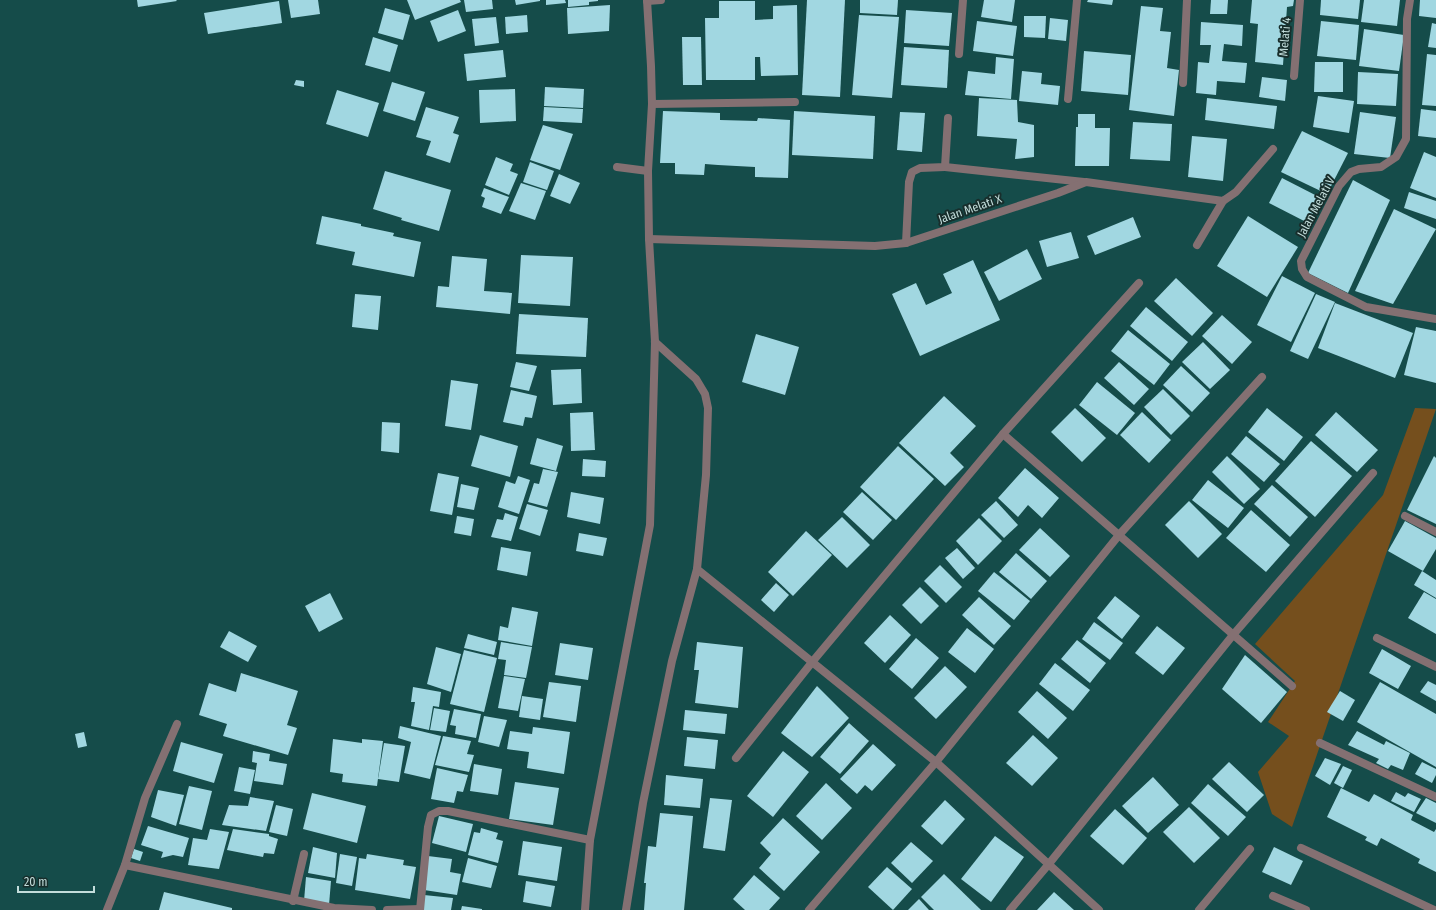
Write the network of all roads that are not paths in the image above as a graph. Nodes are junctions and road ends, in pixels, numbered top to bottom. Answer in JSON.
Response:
{"nodes":[{"id":1,"x":661,"y":0,"type":"edge"},
{"id":2,"x":963,"y":0,"type":"edge"},
{"id":3,"x":1077,"y":0,"type":"edge"},
{"id":4,"x":1187,"y":0,"type":"edge"},
{"id":5,"x":1300,"y":0,"type":"edge"},
{"id":6,"x":1410,"y":0,"type":"edge"},
{"id":7,"x":647,"y":1,"type":"edge"},
{"id":8,"x":959,"y":54,"type":"dead end"},
{"id":9,"x":1294,"y":76,"type":"dead end"},
{"id":10,"x":1183,"y":83,"type":"dead end"},
{"id":11,"x":1068,"y":99,"type":"dead end"},
{"id":12,"x":795,"y":102,"type":"dead end"},
{"id":13,"x":652,"y":104,"type":"junction"},
{"id":14,"x":948,"y":118,"type":"dead end"},
{"id":15,"x":1273,"y":150,"type":"dead end"},
{"id":16,"x":617,"y":167,"type":"dead end"},
{"id":17,"x":945,"y":167,"type":"junction"},
{"id":18,"x":648,"y":171,"type":"junction"},
{"id":19,"x":1086,"y":182,"type":"junction"},
{"id":20,"x":1223,"y":201,"type":"junction"},
{"id":21,"x":649,"y":238,"type":"junction"},
{"id":22,"x":906,"y":243,"type":"junction"},
{"id":23,"x":1197,"y":245,"type":"dead end"},
{"id":24,"x":1139,"y":282,"type":"dead end"},
{"id":25,"x":1436,"y":319,"type":"edge"},
{"id":26,"x":655,"y":342,"type":"junction"},
{"id":27,"x":1262,"y":377,"type":"dead end"},
{"id":28,"x":1003,"y":434,"type":"junction"},
{"id":29,"x":1373,"y":473,"type":"dead end"},
{"id":30,"x":1405,"y":516,"type":"dead end"},
{"id":31,"x":1436,"y":532,"type":"edge"},
{"id":32,"x":1119,"y":535,"type":"junction"},
{"id":33,"x":697,"y":569,"type":"junction"},
{"id":34,"x":1233,"y":635,"type":"junction"},
{"id":35,"x":1377,"y":638,"type":"dead end"},
{"id":36,"x":813,"y":661,"type":"junction"},
{"id":37,"x":1436,"y":667,"type":"edge"},
{"id":38,"x":1292,"y":686,"type":"dead end"},
{"id":39,"x":177,"y":724,"type":"dead end"},
{"id":40,"x":1320,"y":743,"type":"dead end"},
{"id":41,"x":736,"y":758,"type":"dead end"},
{"id":42,"x":936,"y":762,"type":"junction"},
{"id":43,"x":1436,"y":797,"type":"edge"},
{"id":44,"x":590,"y":840,"type":"junction"},
{"id":45,"x":1301,"y":848,"type":"dead end"},
{"id":46,"x":1250,"y":849,"type":"dead end"},
{"id":47,"x":304,"y":854,"type":"dead end"},
{"id":48,"x":125,"y":865,"type":"junction"},
{"id":49,"x":1048,"y":865,"type":"junction"},
{"id":50,"x":1273,"y":896,"type":"dead end"},
{"id":51,"x":293,"y":900,"type":"junction"},
{"id":52,"x":420,"y":909,"type":"edge"},
{"id":53,"x":107,"y":910,"type":"edge"},
{"id":54,"x":372,"y":910,"type":"edge"},
{"id":55,"x":387,"y":910,"type":"edge"},
{"id":56,"x":585,"y":910,"type":"edge"},
{"id":57,"x":626,"y":910,"type":"edge"},
{"id":58,"x":809,"y":910,"type":"edge"},
{"id":59,"x":1010,"y":910,"type":"edge"},
{"id":60,"x":1099,"y":910,"type":"edge"},
{"id":61,"x":1199,"y":910,"type":"edge"},
{"id":62,"x":1306,"y":910,"type":"edge"},
{"id":63,"x":1434,"y":910,"type":"edge"}],
"edges":[{"from":1,"to":7,"type":"street"},
{"from":2,"to":8,"type":"street"},
{"from":3,"to":11,"type":"street"},
{"from":4,"to":10,"type":"street"},
{"from":5,"to":9,"type":"street","name":"Melati 4"},
{"from":6,"to":25,"type":"street","name":"Jalan Melati V"},
{"from":7,"to":13,"type":"street"},
{"from":12,"to":13,"type":"street"},
{"from":13,"to":18,"type":"street"},
{"from":14,"to":17,"type":"street"},
{"from":15,"to":20,"type":"street"},
{"from":16,"to":18,"type":"street"},
{"from":17,"to":19,"type":"street"},
{"from":17,"to":22,"type":"street"},
{"from":18,"to":21,"type":"street"},
{"from":19,"to":20,"type":"street","name":"Jalan Melati X"},
{"from":19,"to":22,"type":"street","name":"Jalan Melati X"},
{"from":20,"to":23,"type":"street"},
{"from":21,"to":22,"type":"street","name":"Jalan Melati X"},
{"from":21,"to":26,"type":"street"},
{"from":24,"to":28,"type":"street"},
{"from":26,"to":33,"type":"street"},
{"from":26,"to":44,"type":"street"},
{"from":27,"to":32,"type":"street"},
{"from":28,"to":32,"type":"street"},
{"from":28,"to":36,"type":"street"},
{"from":29,"to":34,"type":"street"},
{"from":30,"to":31,"type":"street"},
{"from":32,"to":34,"type":"street"},
{"from":32,"to":42,"type":"street"},
{"from":33,"to":36,"type":"street"},
{"from":33,"to":57,"type":"street"},
{"from":34,"to":38,"type":"street"},
{"from":34,"to":49,"type":"street"},
{"from":35,"to":37,"type":"street"},
{"from":36,"to":41,"type":"street"},
{"from":36,"to":42,"type":"street"},
{"from":39,"to":48,"type":"street"},
{"from":40,"to":43,"type":"street"},
{"from":42,"to":49,"type":"street"},
{"from":42,"to":58,"type":"street"},
{"from":44,"to":52,"type":"street"},
{"from":44,"to":56,"type":"street"},
{"from":45,"to":63,"type":"street"},
{"from":46,"to":61,"type":"street"},
{"from":47,"to":51,"type":"street"},
{"from":48,"to":51,"type":"street"},
{"from":48,"to":53,"type":"street"},
{"from":49,"to":59,"type":"street"},
{"from":49,"to":60,"type":"street"},
{"from":50,"to":62,"type":"street"},
{"from":51,"to":54,"type":"street"},
{"from":52,"to":55,"type":"street"}]}
